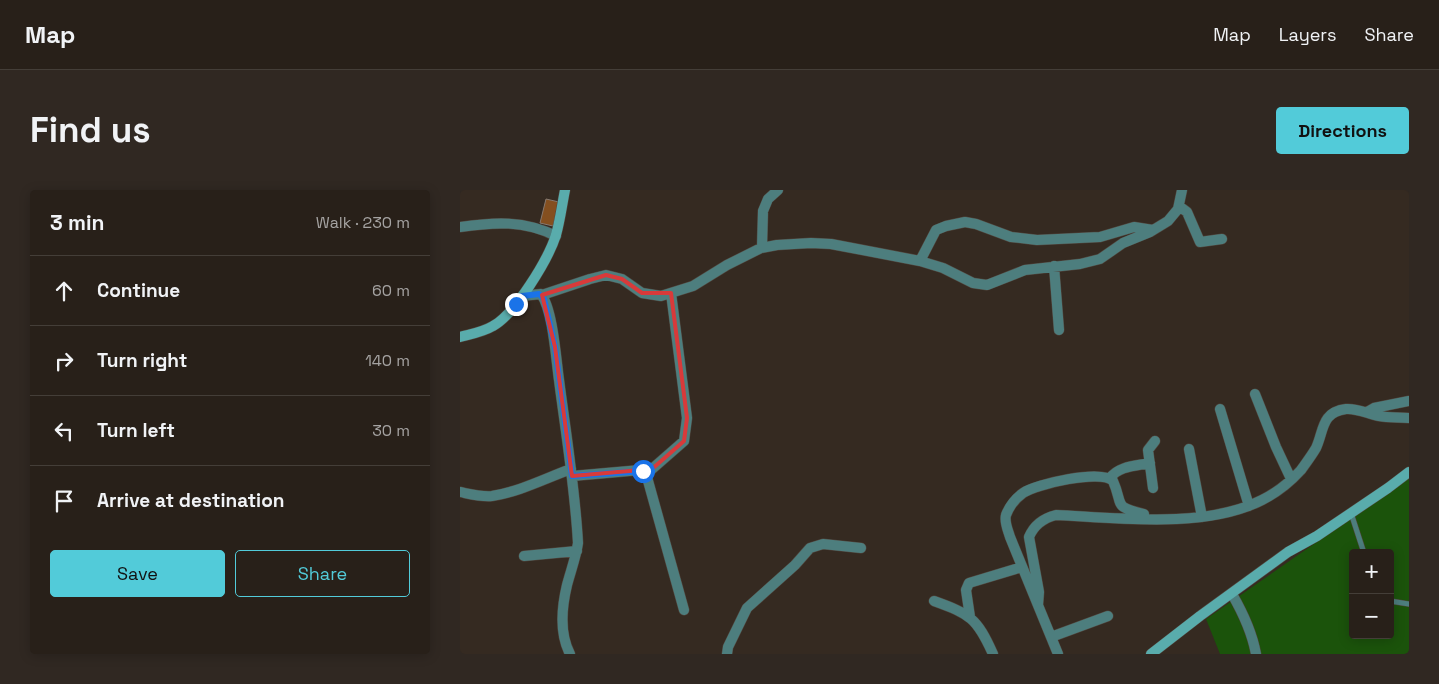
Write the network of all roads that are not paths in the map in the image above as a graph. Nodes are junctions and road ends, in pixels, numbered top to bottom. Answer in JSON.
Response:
{"nodes":[{"id":1,"x":565,"y":190,"type":"edge"},
{"id":2,"x":778,"y":190,"type":"edge"},
{"id":3,"x":1182,"y":190,"type":"edge"},
{"id":4,"x":1179,"y":206,"type":"junction"},
{"id":5,"x":460,"y":227,"type":"edge"},
{"id":6,"x":1153,"y":230,"type":"junction"},
{"id":7,"x":556,"y":236,"type":"junction"},
{"id":8,"x":1222,"y":239,"type":"dead end"},
{"id":9,"x":762,"y":248,"type":"junction"},
{"id":10,"x":920,"y":261,"type":"junction"},
{"id":11,"x":1054,"y":266,"type":"junction"},
{"id":12,"x":671,"y":293,"type":"junction"},
{"id":13,"x":542,"y":295,"type":"junction"},
{"id":14,"x":522,"y":296,"type":"junction"},
{"id":15,"x":1059,"y":330,"type":"dead end"},
{"id":16,"x":460,"y":336,"type":"edge"},
{"id":17,"x":1255,"y":394,"type":"dead end"},
{"id":18,"x":1409,"y":401,"type":"edge"},
{"id":19,"x":1220,"y":409,"type":"dead end"},
{"id":20,"x":1367,"y":412,"type":"junction"},
{"id":21,"x":1409,"y":418,"type":"edge"},
{"id":22,"x":1155,"y":441,"type":"dead end"},
{"id":23,"x":1190,"y":449,"type":"dead end"},
{"id":24,"x":1150,"y":463,"type":"junction"},
{"id":25,"x":645,"y":470,"type":"junction"},
{"id":26,"x":571,"y":472,"type":"junction"},
{"id":27,"x":1409,"y":472,"type":"edge"},
{"id":28,"x":1110,"y":478,"type":"junction"},
{"id":29,"x":1291,"y":478,"type":"junction"},
{"id":30,"x":1153,"y":488,"type":"dead end"},
{"id":31,"x":460,"y":492,"type":"edge"},
{"id":32,"x":1249,"y":506,"type":"junction"},
{"id":33,"x":1351,"y":513,"type":"junction"},
{"id":34,"x":1202,"y":517,"type":"junction"},
{"id":35,"x":1162,"y":519,"type":"junction"},
{"id":36,"x":861,"y":548,"type":"dead end"},
{"id":37,"x":1363,"y":549,"type":"edge"},
{"id":38,"x":577,"y":551,"type":"junction"},
{"id":39,"x":524,"y":556,"type":"dead end"},
{"id":40,"x":1022,"y":567,"type":"junction"},
{"id":41,"x":1232,"y":594,"type":"junction"},
{"id":42,"x":934,"y":601,"type":"dead end"},
{"id":43,"x":1394,"y":602,"type":"edge"},
{"id":44,"x":1409,"y":604,"type":"edge"},
{"id":45,"x":1038,"y":605,"type":"junction"},
{"id":46,"x":684,"y":610,"type":"dead end"},
{"id":47,"x":1108,"y":616,"type":"dead end"},
{"id":48,"x":970,"y":617,"type":"junction"},
{"id":49,"x":1051,"y":637,"type":"junction"},
{"id":50,"x":570,"y":654,"type":"edge"},
{"id":51,"x":727,"y":654,"type":"edge"},
{"id":52,"x":993,"y":654,"type":"edge"},
{"id":53,"x":1058,"y":654,"type":"edge"},
{"id":54,"x":1151,"y":654,"type":"edge"},
{"id":55,"x":1256,"y":654,"type":"edge"}],
"edges":[{"from":1,"to":7,"type":"street"},
{"from":2,"to":9,"type":"street"},
{"from":3,"to":4,"type":"street"},
{"from":4,"to":6,"type":"street"},
{"from":4,"to":8,"type":"street"},
{"from":5,"to":7,"type":"street"},
{"from":6,"to":10,"type":"street"},
{"from":6,"to":11,"type":"street"},
{"from":7,"to":14,"type":"street"},
{"from":9,"to":10,"type":"street"},
{"from":9,"to":12,"type":"street"},
{"from":10,"to":11,"type":"street"},
{"from":11,"to":15,"type":"street"},
{"from":12,"to":13,"type":"street"},
{"from":12,"to":25,"type":"street"},
{"from":13,"to":14,"type":"street"},
{"from":13,"to":26,"type":"street"},
{"from":14,"to":16,"type":"street"},
{"from":17,"to":29,"type":"street"},
{"from":18,"to":20,"type":"street"},
{"from":19,"to":32,"type":"street"},
{"from":20,"to":21,"type":"street"},
{"from":20,"to":29,"type":"street"},
{"from":22,"to":24,"type":"street"},
{"from":23,"to":34,"type":"street"},
{"from":24,"to":28,"type":"street"},
{"from":24,"to":30,"type":"street"},
{"from":25,"to":26,"type":"street"},
{"from":25,"to":46,"type":"street"},
{"from":26,"to":31,"type":"street"},
{"from":26,"to":38,"type":"street"},
{"from":27,"to":33,"type":"street"},
{"from":28,"to":35,"type":"street"},
{"from":28,"to":40,"type":"street"},
{"from":29,"to":32,"type":"street"},
{"from":32,"to":34,"type":"street"},
{"from":33,"to":37,"type":"lane"},
{"from":33,"to":41,"type":"street"},
{"from":34,"to":35,"type":"street"},
{"from":35,"to":45,"type":"street"},
{"from":36,"to":51,"type":"street"},
{"from":38,"to":39,"type":"street"},
{"from":38,"to":50,"type":"street"},
{"from":40,"to":45,"type":"street"},
{"from":40,"to":48,"type":"street"},
{"from":41,"to":54,"type":"street"},
{"from":41,"to":55,"type":"street"},
{"from":42,"to":48,"type":"street"},
{"from":43,"to":44,"type":"lane"},
{"from":45,"to":49,"type":"street"},
{"from":47,"to":49,"type":"street"},
{"from":48,"to":52,"type":"street"},
{"from":49,"to":53,"type":"street"}]}
